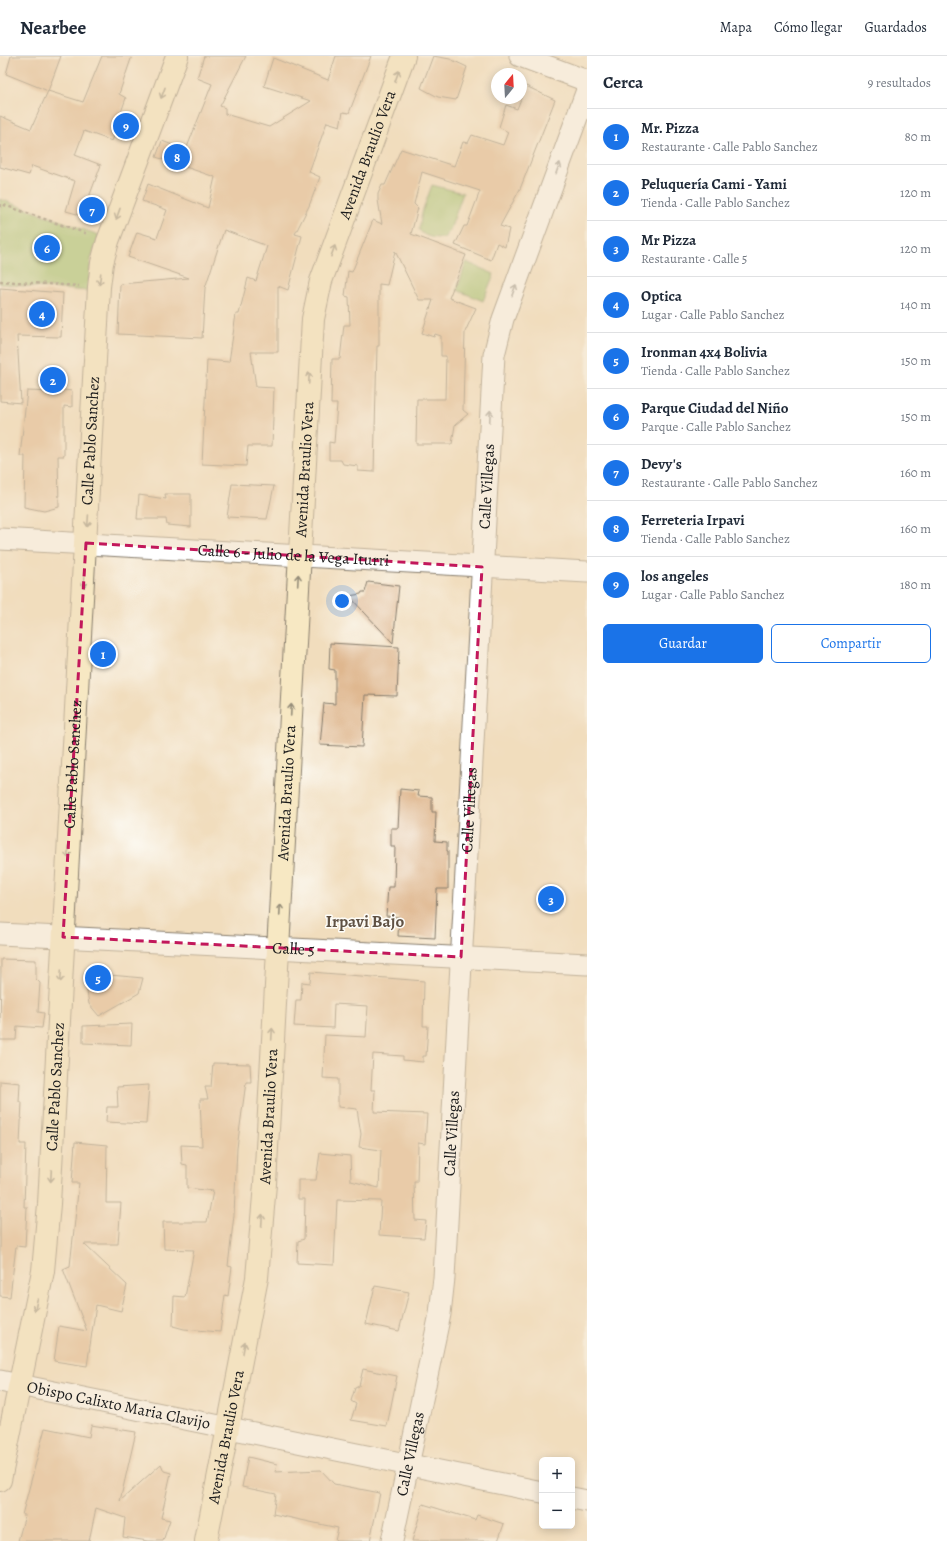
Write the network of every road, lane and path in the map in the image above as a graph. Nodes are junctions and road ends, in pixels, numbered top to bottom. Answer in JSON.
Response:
{"nodes":[{"id":1,"x":177,"y":56,"type":"edge"},
{"id":2,"x":404,"y":56,"type":"edge"},
{"id":3,"x":520,"y":56,"type":"edge"},
{"id":4,"x":587,"y":81,"type":"edge"},
{"id":5,"x":587,"y":90,"type":"edge"},
{"id":6,"x":0,"y":207,"type":"edge"},
{"id":7,"x":91,"y":235,"type":"dead end"},
{"id":8,"x":0,"y":281,"type":"edge"},
{"id":9,"x":81,"y":286,"type":"dead end"},
{"id":10,"x":0,"y":539,"type":"edge"},
{"id":11,"x":86,"y":544,"type":"junction"},
{"id":12,"x":299,"y":556,"type":"junction"},
{"id":13,"x":482,"y":567,"type":"junction"},
{"id":14,"x":587,"y":572,"type":"edge"},
{"id":15,"x":0,"y":934,"type":"edge"},
{"id":16,"x":63,"y":937,"type":"junction"},
{"id":17,"x":277,"y":948,"type":"junction"},
{"id":18,"x":461,"y":957,"type":"junction"},
{"id":19,"x":587,"y":964,"type":"edge"},
{"id":20,"x":10,"y":1383,"type":"edge"},
{"id":21,"x":229,"y":1428,"type":"junction"},
{"id":22,"x":407,"y":1465,"type":"junction"},
{"id":23,"x":0,"y":1480,"type":"edge"},
{"id":24,"x":539,"y":1491,"type":"edge"},
{"id":25,"x":575,"y":1499,"type":"edge"},
{"id":26,"x":587,"y":1501,"type":"edge"},
{"id":27,"x":206,"y":1541,"type":"edge"},
{"id":28,"x":392,"y":1541,"type":"edge"}],
"edges":[{"from":1,"to":11,"type":"main road","name":"Calle Pablo Sanchez","one_way":true},
{"from":12,"to":2,"type":"main road","name":"Avenida Braulio Vera","one_way":true},
{"from":3,"to":4,"type":"street"},
{"from":13,"to":5,"type":"street","name":"Calle Villegas","one_way":true},
{"from":6,"to":7,"type":"path"},
{"from":8,"to":9,"type":"path"},
{"from":10,"to":11,"type":"street","name":"Calle 6 - Julio de la Vega Iturri"},
{"from":11,"to":12,"type":"street","name":"Calle 6 - Julio de la Vega Iturri"},
{"from":11,"to":16,"type":"main road","name":"Calle Pablo Sanchez","one_way":true},
{"from":12,"to":13,"type":"street","name":"Calle 6 - Julio de la Vega Iturri"},
{"from":17,"to":12,"type":"main road","name":"Avenida Braulio Vera","one_way":true},
{"from":13,"to":14,"type":"street","name":"Calle 6 - Julio de la Vega Iturri"},
{"from":13,"to":18,"type":"street","name":"Calle Villegas"},
{"from":15,"to":16,"type":"street","name":"Calle 5"},
{"from":16,"to":17,"type":"street","name":"Calle 5"},
{"from":16,"to":20,"type":"main road","name":"Calle Pablo Sanchez","one_way":true},
{"from":17,"to":18,"type":"street","name":"Calle 5"},
{"from":21,"to":17,"type":"main road","name":"Avenida Braulio Vera","one_way":true},
{"from":18,"to":19,"type":"street","name":"Calle 5"},
{"from":18,"to":22,"type":"street","name":"Calle Villegas"},
{"from":20,"to":21,"type":"street","name":"Obispo Calixto Maria Clavijo"},
{"from":20,"to":23,"type":"main road","name":"Calle Pablo Sanchez"},
{"from":21,"to":22,"type":"street","name":"Obispo Calixto Maria Clavijo"},
{"from":21,"to":27,"type":"main road","name":"Avenida Braulio Vera"},
{"from":22,"to":24,"type":"street","name":"Obispo Calixto Maria Clavijo"},
{"from":22,"to":28,"type":"street","name":"Calle Villegas"},
{"from":25,"to":26,"type":"street"}]}
